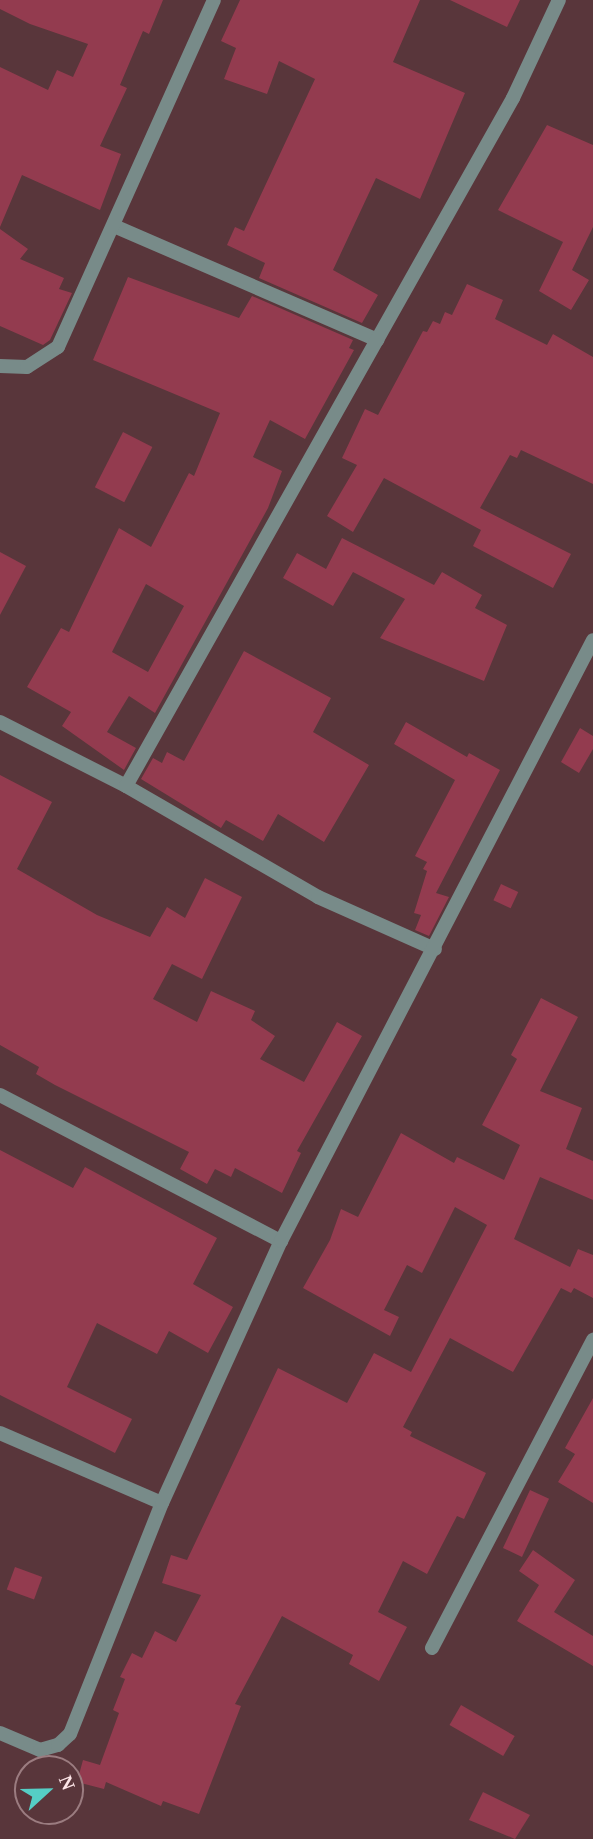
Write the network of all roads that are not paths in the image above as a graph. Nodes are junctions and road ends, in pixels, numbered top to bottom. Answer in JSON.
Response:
{"nodes":[{"id":1,"x":214,"y":0,"type":"edge"},
{"id":2,"x":559,"y":0,"type":"edge"},
{"id":3,"x":114,"y":226,"type":"junction"},
{"id":4,"x":377,"y":340,"type":"junction"},
{"id":5,"x":0,"y":366,"type":"edge"},
{"id":6,"x":593,"y":640,"type":"edge"},
{"id":7,"x":0,"y":722,"type":"edge"},
{"id":8,"x":126,"y":786,"type":"junction"},
{"id":9,"x":435,"y":949,"type":"junction"},
{"id":10,"x":0,"y":1095,"type":"edge"},
{"id":11,"x":281,"y":1241,"type":"junction"},
{"id":12,"x":593,"y":1340,"type":"edge"},
{"id":13,"x":0,"y":1433,"type":"edge"},
{"id":14,"x":162,"y":1503,"type":"junction"},
{"id":15,"x":432,"y":1648,"type":"dead end"},
{"id":16,"x":0,"y":1733,"type":"edge"}],
"edges":[{"from":1,"to":3,"type":"street"},
{"from":2,"to":4,"type":"street"},
{"from":3,"to":4,"type":"street"},
{"from":3,"to":5,"type":"street"},
{"from":4,"to":8,"type":"street"},
{"from":6,"to":9,"type":"street"},
{"from":7,"to":8,"type":"street"},
{"from":8,"to":9,"type":"street"},
{"from":9,"to":11,"type":"street"},
{"from":10,"to":11,"type":"street"},
{"from":11,"to":14,"type":"street"},
{"from":12,"to":15,"type":"street"},
{"from":13,"to":14,"type":"street"},
{"from":14,"to":16,"type":"street"}]}
